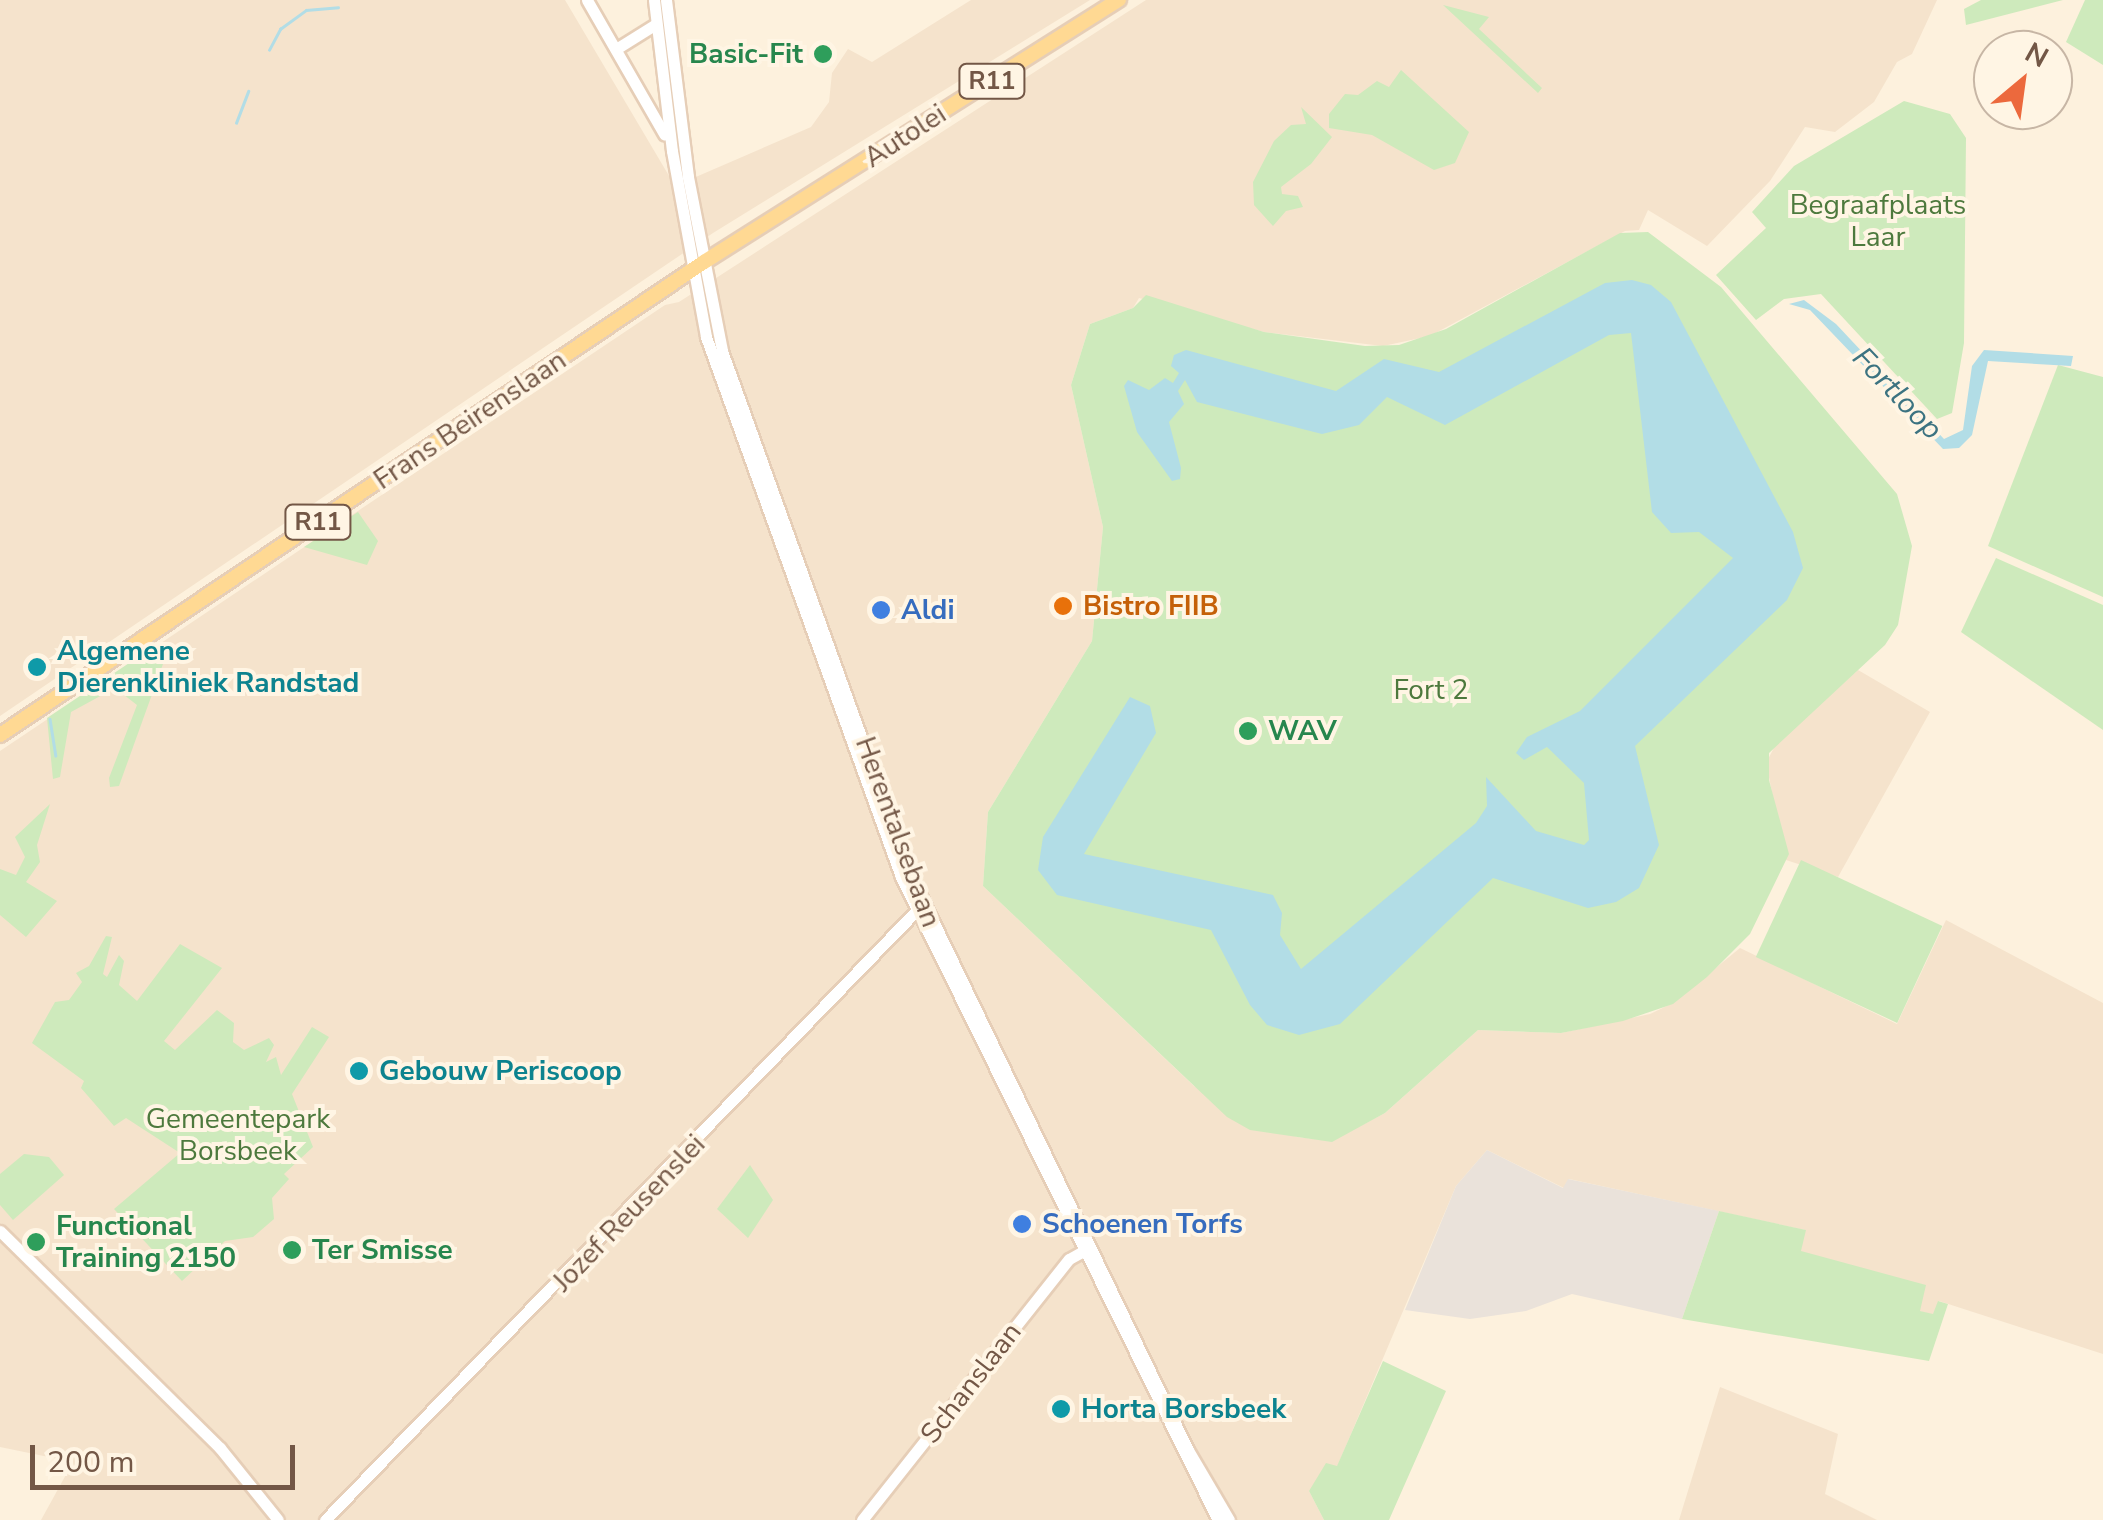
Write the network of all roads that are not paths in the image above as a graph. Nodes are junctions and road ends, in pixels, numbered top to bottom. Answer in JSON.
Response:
{"nodes":[{"id":1,"x":586,"y":0,"type":"edge"},
{"id":2,"x":654,"y":0,"type":"edge"},
{"id":3,"x":666,"y":0,"type":"edge"},
{"id":4,"x":1119,"y":0,"type":"edge"},
{"id":5,"x":656,"y":24,"type":"junction"},
{"id":6,"x":616,"y":49,"type":"junction"},
{"id":7,"x":678,"y":102,"type":"junction"},
{"id":8,"x":663,"y":116,"type":"junction"},
{"id":9,"x":684,"y":144,"type":"junction"},
{"id":10,"x":698,"y":266,"type":"junction"},
{"id":11,"x":0,"y":736,"type":"edge"},
{"id":12,"x":919,"y":896,"type":"junction"},
{"id":13,"x":916,"y":915,"type":"junction"},
{"id":14,"x":0,"y":1231,"type":"edge"},
{"id":15,"x":1088,"y":1248,"type":"junction"},
{"id":16,"x":278,"y":1520,"type":"edge"},
{"id":17,"x":325,"y":1520,"type":"edge"},
{"id":18,"x":862,"y":1520,"type":"edge"},
{"id":19,"x":1218,"y":1520,"type":"edge"},
{"id":20,"x":1229,"y":1520,"type":"edge"}],
"edges":[{"from":1,"to":6,"type":"main road","name":"Herentalsebaan"},
{"from":2,"to":5,"type":"main road"},
{"from":3,"to":7,"type":"main road","name":"Herentalsebaan"},
{"from":4,"to":10,"type":"main road","name":"Autolei","number":"R11"},
{"from":5,"to":6,"type":"main road"},
{"from":5,"to":8,"type":"main road"},
{"from":6,"to":8,"type":"main road","name":"Herentalsebaan"},
{"from":7,"to":8,"type":"main road"},
{"from":7,"to":9,"type":"main road","name":"Herentalsebaan"},
{"from":8,"to":9,"type":"main road"},
{"from":8,"to":10,"type":"main road","name":"Herentalsebaan"},
{"from":9,"to":10,"type":"main road","name":"Herentalsebaan"},
{"from":10,"to":11,"type":"main road","name":"Frans Beirenslaan","number":"R11"},
{"from":10,"to":12,"type":"main road","name":"Herentalsebaan"},
{"from":10,"to":13,"type":"main road","name":"Herentalsebaan"},
{"from":12,"to":13,"type":"main road"},
{"from":12,"to":15,"type":"main road","name":"Herentalsebaan"},
{"from":13,"to":15,"type":"main road","name":"Herentalsebaan"},
{"from":13,"to":17,"type":"main road","name":"Jozef Reusenslei"},
{"from":14,"to":16,"type":"main road"},
{"from":15,"to":18,"type":"main road","name":"Schanslaan"},
{"from":15,"to":19,"type":"main road","name":"Herentalsebaan"},
{"from":15,"to":20,"type":"main road","name":"Herentalsebaan"}]}
